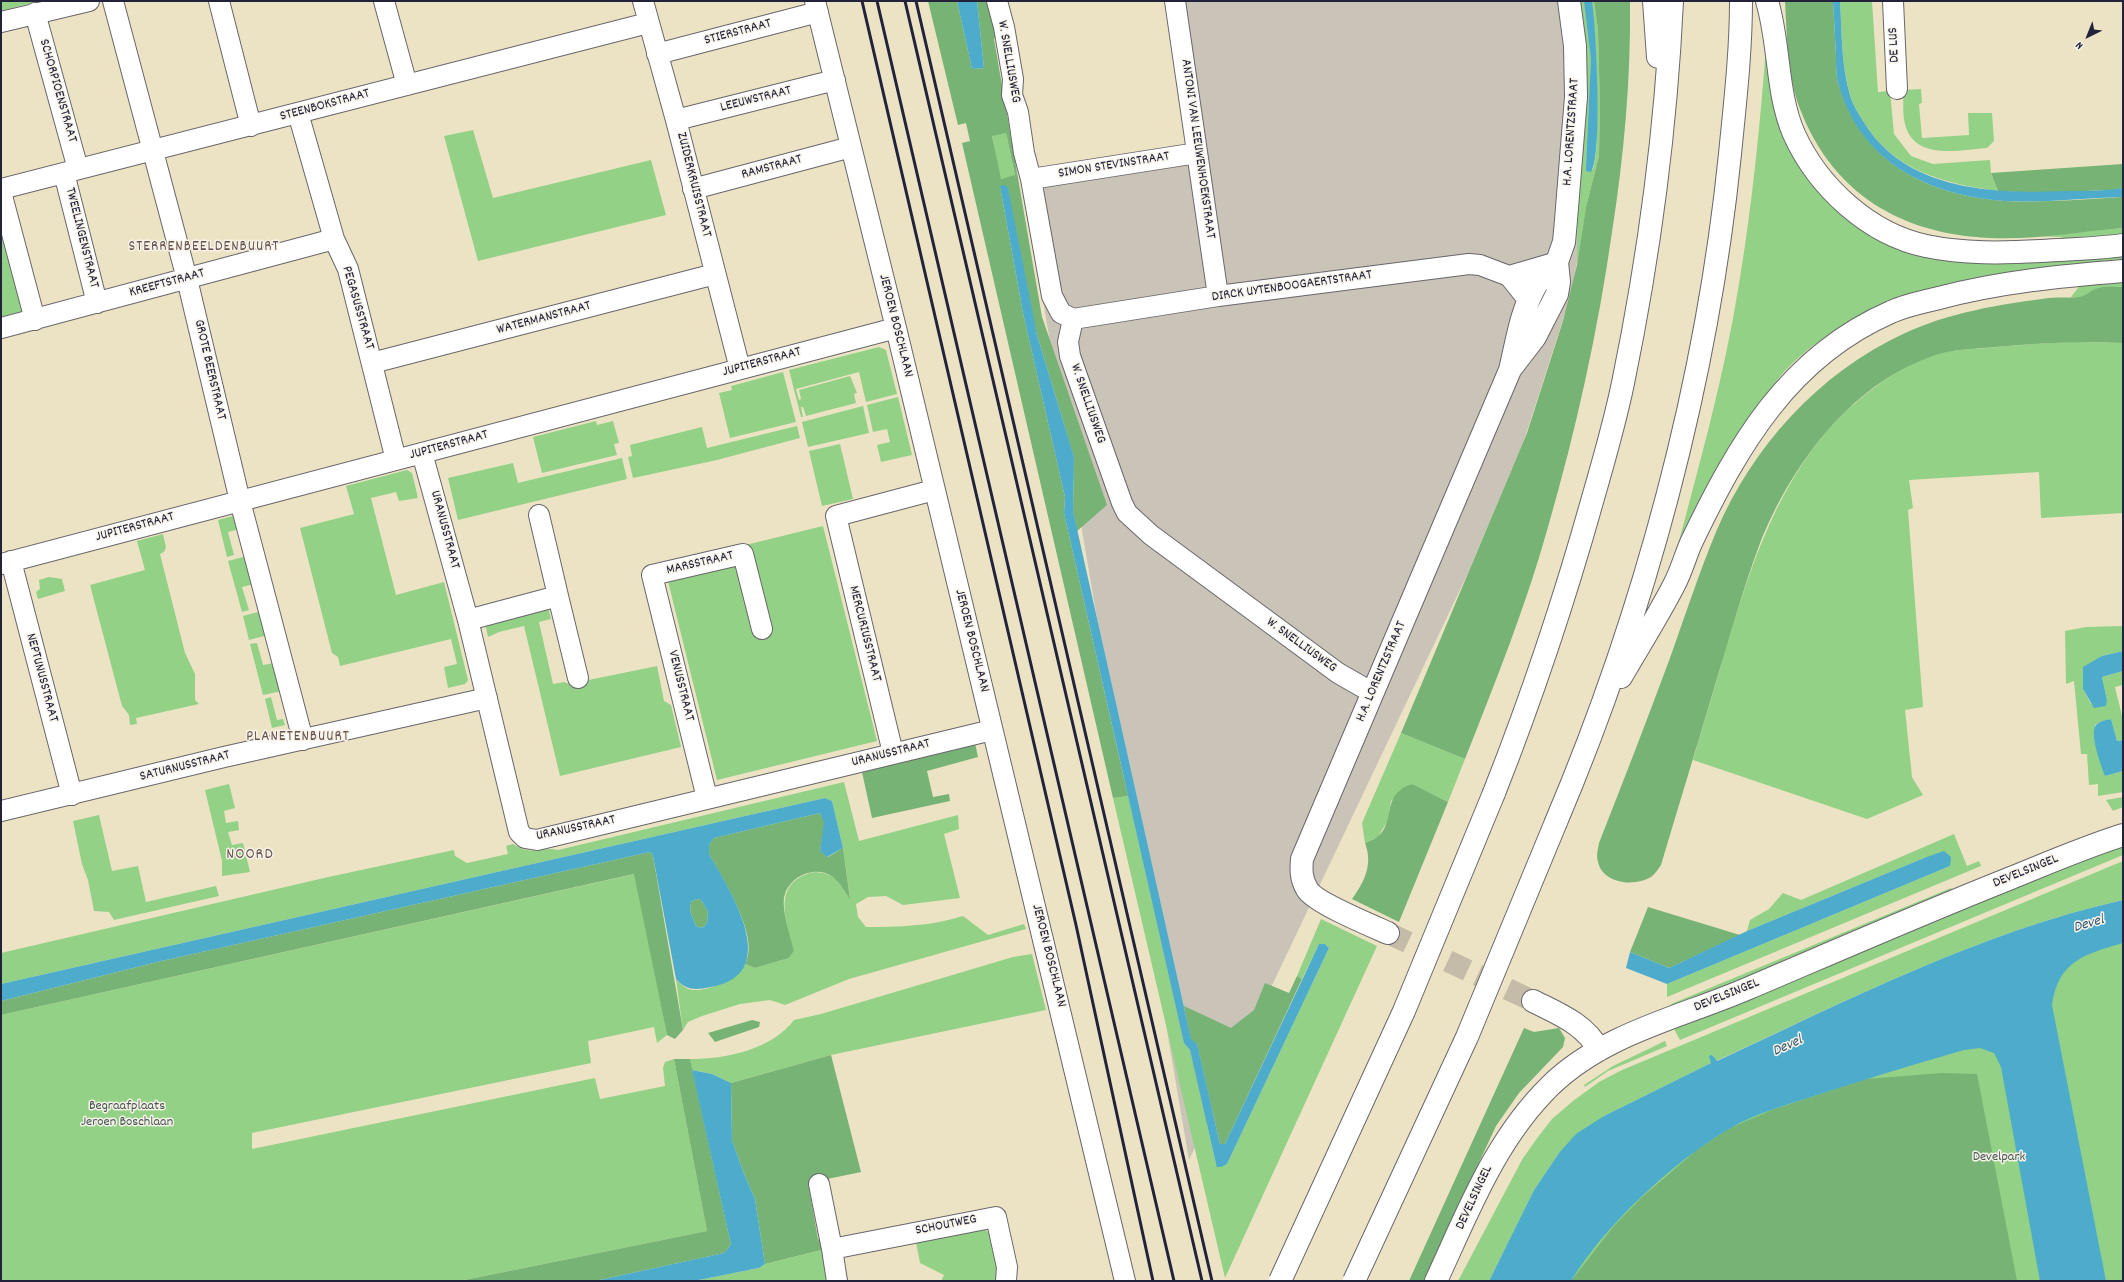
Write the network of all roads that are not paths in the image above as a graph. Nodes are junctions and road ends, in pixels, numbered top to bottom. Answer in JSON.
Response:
{"nodes":[{"id":1,"x":89,"y":1,"type":"edge"},
{"id":2,"x":113,"y":1,"type":"edge"},
{"id":3,"x":219,"y":1,"type":"edge"},
{"id":4,"x":384,"y":1,"type":"edge"},
{"id":5,"x":643,"y":1,"type":"edge"},
{"id":6,"x":997,"y":1,"type":"edge"},
{"id":7,"x":1175,"y":1,"type":"edge"},
{"id":8,"x":1569,"y":1,"type":"edge"},
{"id":9,"x":1654,"y":1,"type":"edge"},
{"id":10,"x":1672,"y":1,"type":"edge"},
{"id":11,"x":1741,"y":1,"type":"edge"},
{"id":12,"x":1767,"y":1,"type":"edge"},
{"id":13,"x":1893,"y":1,"type":"edge"},
{"id":14,"x":817,"y":7,"type":"edge"},
{"id":15,"x":35,"y":13,"type":"junction"},
{"id":16,"x":1,"y":22,"type":"edge"},
{"id":17,"x":648,"y":23,"type":"junction"},
{"id":18,"x":657,"y":54,"type":"junction"},
{"id":19,"x":835,"y":80,"type":"junction"},
{"id":20,"x":407,"y":85,"type":"junction"},
{"id":21,"x":1897,"y":89,"type":"dead end"},
{"id":22,"x":298,"y":113,"type":"junction"},
{"id":23,"x":676,"y":120,"type":"junction"},
{"id":24,"x":251,"y":126,"type":"junction"},
{"id":25,"x":1664,"y":126,"type":"junction"},
{"id":26,"x":851,"y":147,"type":"junction"},
{"id":27,"x":154,"y":150,"type":"junction"},
{"id":28,"x":1197,"y":153,"type":"junction"},
{"id":29,"x":71,"y":171,"type":"junction"},
{"id":30,"x":1031,"y":179,"type":"junction"},
{"id":31,"x":1,"y":189,"type":"edge"},
{"id":32,"x":693,"y":189,"type":"junction"},
{"id":33,"x":1,"y":192,"type":"edge"},
{"id":34,"x":334,"y":239,"type":"junction"},
{"id":35,"x":2123,"y":245,"type":"edge"},
{"id":36,"x":1557,"y":262,"type":"junction"},
{"id":37,"x":2123,"y":272,"type":"edge"},
{"id":38,"x":716,"y":274,"type":"junction"},
{"id":39,"x":1509,"y":276,"type":"junction"},
{"id":40,"x":187,"y":278,"type":"junction"},
{"id":41,"x":1218,"y":296,"type":"junction"},
{"id":42,"x":1529,"y":301,"type":"junction"},
{"id":43,"x":97,"y":303,"type":"junction"},
{"id":44,"x":1073,"y":319,"type":"junction"},
{"id":45,"x":35,"y":320,"type":"junction"},
{"id":46,"x":1,"y":328,"type":"edge"},
{"id":47,"x":896,"y":328,"type":"junction"},
{"id":48,"x":372,"y":364,"type":"junction"},
{"id":49,"x":740,"y":369,"type":"junction"},
{"id":50,"x":1510,"y":370,"type":"junction"},
{"id":51,"x":422,"y":453,"type":"junction"},
{"id":52,"x":396,"y":460,"type":"junction"},
{"id":53,"x":934,"y":490,"type":"junction"},
{"id":54,"x":240,"y":501,"type":"junction"},
{"id":55,"x":539,"y":516,"type":"dead end"},
{"id":56,"x":6,"y":562,"type":"edge"},
{"id":57,"x":652,"y":575,"type":"joint"},
{"id":58,"x":558,"y":596,"type":"junction"},
{"id":59,"x":468,"y":620,"type":"junction"},
{"id":60,"x":762,"y":629,"type":"dead end"},
{"id":61,"x":578,"y":678,"type":"dead end"},
{"id":62,"x":1373,"y":693,"type":"junction"},
{"id":63,"x":487,"y":698,"type":"junction"},
{"id":64,"x":1597,"y":720,"type":"junction"},
{"id":65,"x":992,"y":730,"type":"junction"},
{"id":66,"x":303,"y":740,"type":"junction"},
{"id":67,"x":893,"y":753,"type":"junction"},
{"id":68,"x":72,"y":794,"type":"junction"},
{"id":69,"x":707,"y":798,"type":"junction"},
{"id":70,"x":1,"y":811,"type":"edge"},
{"id":71,"x":2123,"y":835,"type":"edge"},
{"id":72,"x":1388,"y":933,"type":"tunnel mouth"},
{"id":73,"x":1534,"y":1001,"type":"tunnel mouth"},
{"id":74,"x":1599,"y":1050,"type":"junction"},
{"id":75,"x":819,"y":1184,"type":"dead end"},
{"id":76,"x":832,"y":1249,"type":"junction"},
{"id":77,"x":837,"y":1281,"type":"edge"},
{"id":78,"x":1006,"y":1281,"type":"edge"},
{"id":79,"x":1125,"y":1281,"type":"edge"},
{"id":80,"x":1280,"y":1281,"type":"edge"},
{"id":81,"x":1354,"y":1281,"type":"edge"},
{"id":82,"x":1436,"y":1281,"type":"edge"}],
"edges":[{"from":1,"to":15,"type":"street"},
{"from":2,"to":27,"type":"street","name":"GROTE BEERSTRAAT"},
{"from":3,"to":24,"type":"street"},
{"from":4,"to":20,"type":"street"},
{"from":5,"to":17,"type":"street","name":"ZUIDERKRUISSTRAAT"},
{"from":6,"to":30,"type":"street","name":"W. SNELLIUSWEG"},
{"from":7,"to":28,"type":"street","name":"ANTONI VAN LEEUWENHOEKSTRAAT"},
{"from":8,"to":36,"type":"main road","name":"H.A. LORENTZSTRAAT"},
{"from":9,"to":25,"type":"main road"},
{"from":10,"to":25,"type":"main road"},
{"from":11,"to":64,"type":"main road"},
{"from":12,"to":35,"type":"main road"},
{"from":13,"to":21,"type":"street","name":"DE LUS"},
{"from":14,"to":18,"type":"street","name":"STIERSTRAAT"},
{"from":14,"to":19,"type":"street","name":"JEROEN BOSCHLAAN"},
{"from":15,"to":16,"type":"street"},
{"from":15,"to":29,"type":"street","name":"SCHORPIOENSTRAAT"},
{"from":17,"to":18,"type":"street","name":"ZUIDERKRUISSTRAAT"},
{"from":17,"to":20,"type":"street","name":"STEENBOKSTRAAT"},
{"from":18,"to":23,"type":"street","name":"ZUIDERKRUISSTRAAT"},
{"from":19,"to":23,"type":"street","name":"LEEUWSTRAAT"},
{"from":19,"to":26,"type":"street","name":"JEROEN BOSCHLAAN"},
{"from":20,"to":22,"type":"street","name":"STEENBOKSTRAAT"},
{"from":22,"to":24,"type":"street","name":"STEENBOKSTRAAT"},
{"from":22,"to":34,"type":"street","name":"PEGASUSSTRAAT"},
{"from":23,"to":32,"type":"street","name":"ZUIDERKRUISSTRAAT"},
{"from":24,"to":27,"type":"street","name":"STEENBOKSTRAAT"},
{"from":25,"to":80,"type":"main road","bridge":true},
{"from":26,"to":32,"type":"street","name":"RAMSTRAAT"},
{"from":26,"to":47,"type":"street","name":"JEROEN BOSCHLAAN"},
{"from":27,"to":29,"type":"street","name":"STEENBOKSTRAAT"},
{"from":27,"to":40,"type":"street","name":"GROTE BEERSTRAAT"},
{"from":28,"to":30,"type":"street","name":"SIMON STEVINSTRAAT"},
{"from":28,"to":41,"type":"street","name":"ANTONI VAN LEEUWENHOEKSTRAAT"},
{"from":29,"to":31,"type":"street","name":"STEENBOKSTRAAT"},
{"from":29,"to":43,"type":"street","name":"TWEELINGENSTRAAT"},
{"from":30,"to":44,"type":"street","name":"W. SNELLIUSWEG"},
{"from":32,"to":38,"type":"street","name":"ZUIDERKRUISSTRAAT"},
{"from":33,"to":45,"type":"street"},
{"from":34,"to":40,"type":"street","name":"KREEFTSTRAAT"},
{"from":34,"to":48,"type":"street","name":"PEGASUSSTRAAT"},
{"from":36,"to":39,"type":"street"},
{"from":36,"to":42,"type":"main road","name":"H.A. LORENTZSTRAAT"},
{"from":36,"to":50,"type":"main road","name":"H.A. LORENTZSTRAAT"},
{"from":37,"to":64,"type":"main road"},
{"from":38,"to":48,"type":"street","name":"WATERMANSTRAAT"},
{"from":38,"to":49,"type":"street","name":"ZUIDERKRUISSTRAAT"},
{"from":39,"to":41,"type":"street","name":"DIRCK UYTENBOOGAERTSTRAAT"},
{"from":39,"to":42,"type":"street"},
{"from":40,"to":43,"type":"street","name":"KREEFTSTRAAT"},
{"from":40,"to":54,"type":"street","name":"GROTE BEERSTRAAT"},
{"from":41,"to":44,"type":"street","name":"DIRCK UYTENBOOGAERTSTRAAT"},
{"from":42,"to":50,"type":"main road","name":"H.A. LORENTZSTRAAT"},
{"from":43,"to":45,"type":"street","name":"KREEFTSTRAAT"},
{"from":44,"to":62,"type":"street","name":"W. SNELLIUSWEG"},
{"from":45,"to":46,"type":"street","name":"KREEFTSTRAAT"},
{"from":47,"to":49,"type":"street","name":"JUPITERSTRAAT"},
{"from":47,"to":53,"type":"street","name":"JEROEN BOSCHLAAN"},
{"from":48,"to":52,"type":"street","name":"PEGASUSSTRAAT"},
{"from":49,"to":51,"type":"street","name":"JUPITERSTRAAT"},
{"from":50,"to":62,"type":"main road","name":"H.A. LORENTZSTRAAT"},
{"from":51,"to":52,"type":"street","name":"JUPITERSTRAAT"},
{"from":51,"to":59,"type":"street","name":"URANUSSTRAAT"},
{"from":52,"to":54,"type":"street","name":"JUPITERSTRAAT"},
{"from":53,"to":65,"type":"street","name":"JEROEN BOSCHLAAN"},
{"from":53,"to":67,"type":"street","name":"MERCURIUSSTRAAT"},
{"from":54,"to":56,"type":"street","name":"JUPITERSTRAAT"},
{"from":54,"to":66,"type":"street","name":"GROTE BEERSTRAAT"},
{"from":55,"to":58,"type":"street"},
{"from":56,"to":68,"type":"street","name":"NEPTUNUSSTRAAT"},
{"from":57,"to":60,"type":"street","name":"MARSSTRAAT"},
{"from":57,"to":69,"type":"street","name":"VENUSSTRAAT"},
{"from":58,"to":59,"type":"street"},
{"from":58,"to":61,"type":"street"},
{"from":59,"to":63,"type":"street","name":"URANUSSTRAAT"},
{"from":62,"to":72,"type":"main road","name":"H.A. LORENTZSTRAAT"},
{"from":63,"to":66,"type":"street","name":"SATURNUSSTRAAT"},
{"from":63,"to":69,"type":"street","name":"URANUSSTRAAT"},
{"from":64,"to":81,"type":"main road","bridge":true},
{"from":65,"to":67,"type":"street","name":"URANUSSTRAAT"},
{"from":65,"to":79,"type":"street","name":"JEROEN BOSCHLAAN"},
{"from":66,"to":68,"type":"street","name":"SATURNUSSTRAAT"},
{"from":67,"to":69,"type":"street","name":"URANUSSTRAAT"},
{"from":68,"to":70,"type":"street","name":"SATURNUSSTRAAT"},
{"from":71,"to":74,"type":"main road","name":"DEVELSINGEL"},
{"from":73,"to":74,"type":"main road"},
{"from":74,"to":82,"type":"main road","name":"DEVELSINGEL"},
{"from":75,"to":76,"type":"street"},
{"from":76,"to":77,"type":"street"},
{"from":76,"to":78,"type":"street","name":"SCHOUTWEG"}]}
